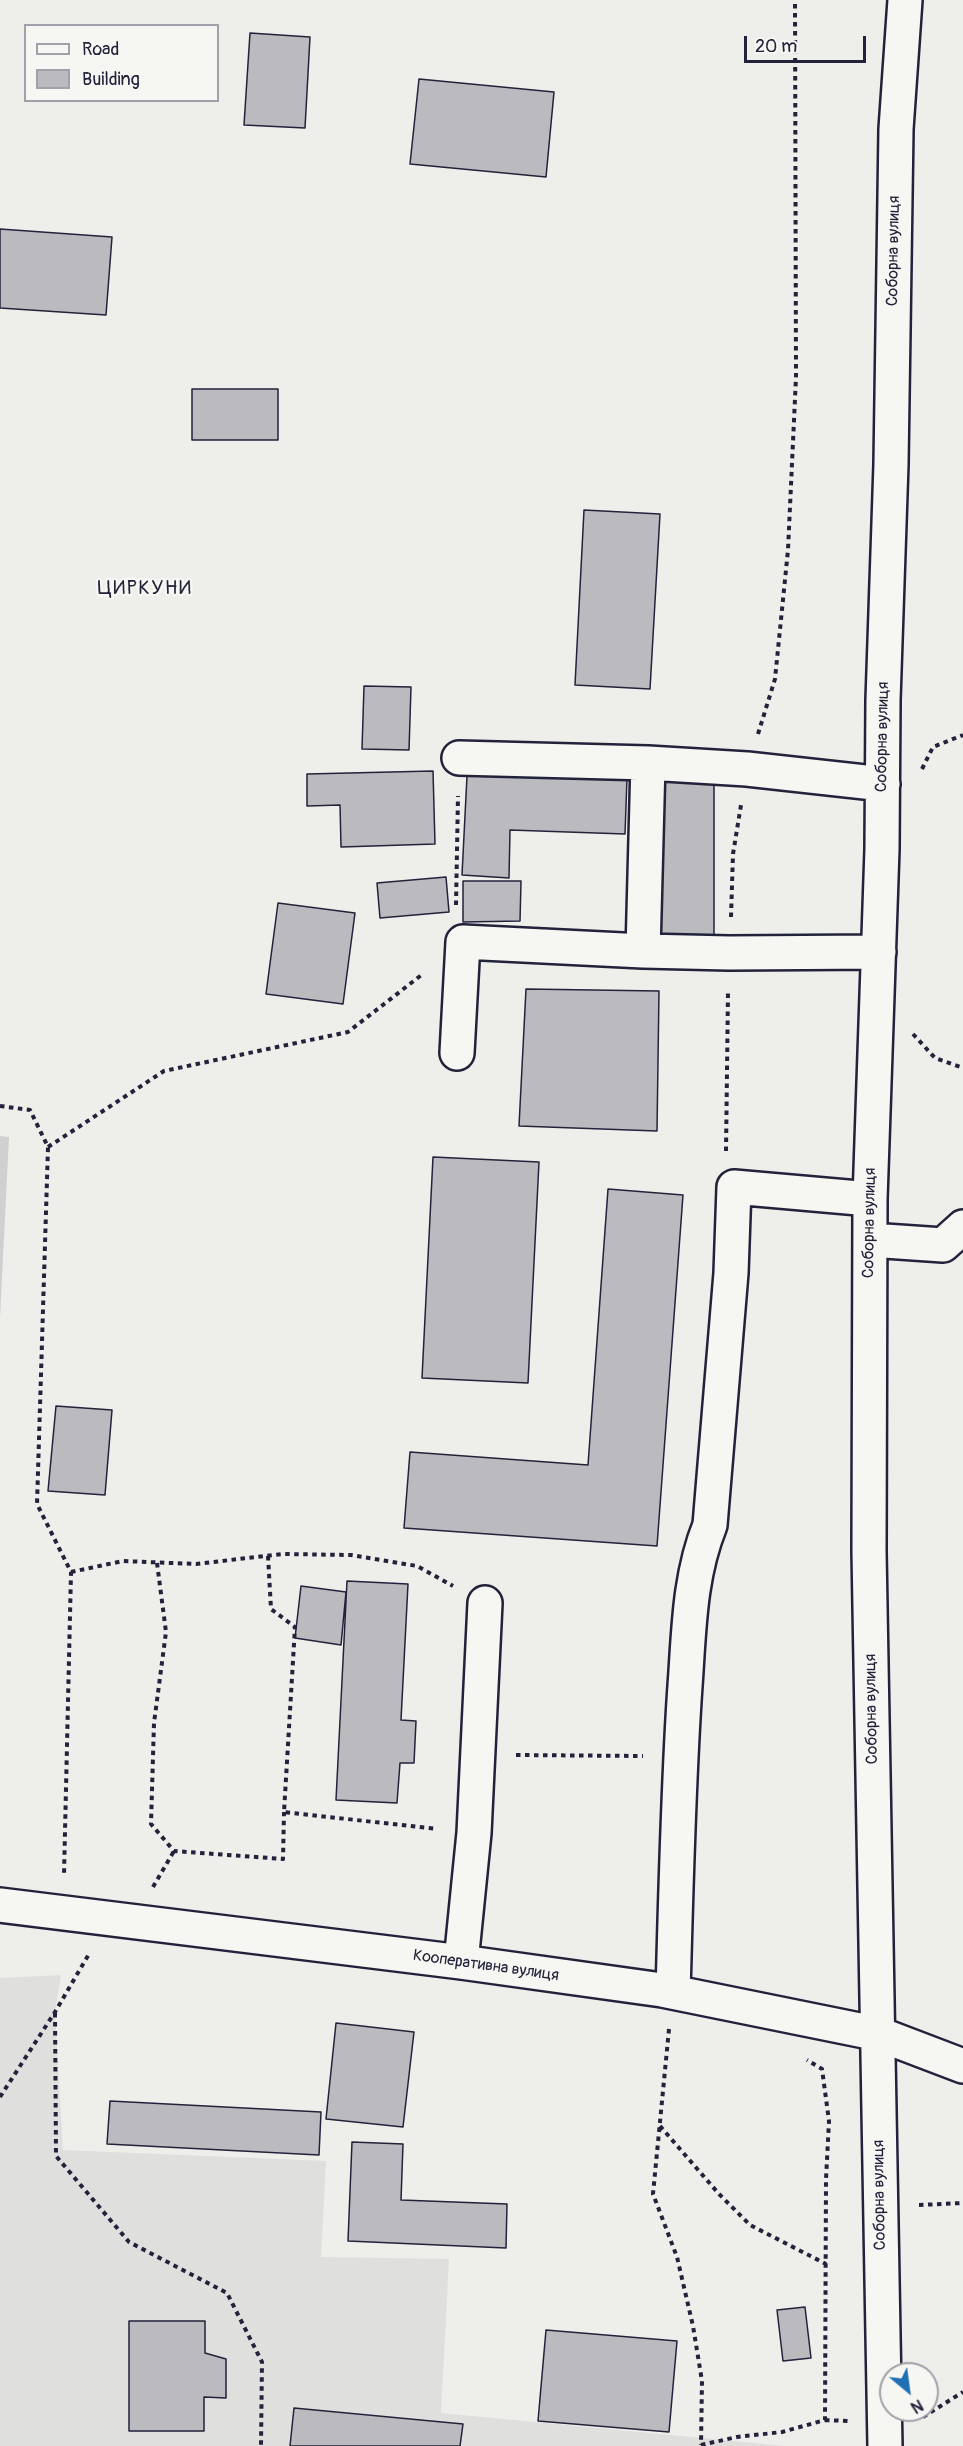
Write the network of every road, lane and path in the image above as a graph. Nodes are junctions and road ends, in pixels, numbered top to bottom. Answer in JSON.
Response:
{"nodes":[{"id":1,"x":795,"y":0,"type":"edge"},
{"id":2,"x":905,"y":0,"type":"edge"},
{"id":3,"x":963,"y":735,"type":"edge"},
{"id":4,"x":459,"y":758,"type":"joint"},
{"id":5,"x":648,"y":763,"type":"junction"},
{"id":6,"x":747,"y":769,"type":"junction"},
{"id":7,"x":921,"y":772,"type":"dead end"},
{"id":8,"x":883,"y":784,"type":"junction"},
{"id":9,"x":463,"y":942,"type":"junction"},
{"id":10,"x":643,"y":951,"type":"junction"},
{"id":11,"x":879,"y":952,"type":"junction"},
{"id":12,"x":913,"y":1024,"type":"dead end"},
{"id":13,"x":457,"y":1053,"type":"dead end"},
{"id":14,"x":963,"y":1068,"type":"edge"},
{"id":15,"x":0,"y":1106,"type":"edge"},
{"id":16,"x":48,"y":1147,"type":"junction"},
{"id":17,"x":870,"y":1199,"type":"junction"},
{"id":18,"x":963,"y":1227,"type":"edge"},
{"id":19,"x":870,"y":1240,"type":"junction"},
{"id":20,"x":268,"y":1556,"type":"junction"},
{"id":21,"x":157,"y":1563,"type":"junction"},
{"id":22,"x":71,"y":1572,"type":"junction"},
{"id":23,"x":485,"y":1603,"type":"joint"},
{"id":24,"x":479,"y":1755,"type":"junction"},
{"id":25,"x":680,"y":1756,"type":"junction"},
{"id":26,"x":284,"y":1812,"type":"junction"},
{"id":27,"x":474,"y":1833,"type":"junction"},
{"id":28,"x":0,"y":1905,"type":"edge"},
{"id":29,"x":64,"y":1912,"type":"junction"},
{"id":30,"x":100,"y":1956,"type":"dead end"},
{"id":31,"x":460,"y":1962,"type":"junction"},
{"id":32,"x":673,"y":1992,"type":"junction"},
{"id":33,"x":55,"y":2012,"type":"junction"},
{"id":34,"x":879,"y":2034,"type":"junction"},
{"id":35,"x":803,"y":2057,"type":"dead end"},
{"id":36,"x":963,"y":2066,"type":"edge"},
{"id":37,"x":0,"y":2097,"type":"edge"},
{"id":38,"x":660,"y":2126,"type":"junction"},
{"id":39,"x":963,"y":2203,"type":"edge"},
{"id":40,"x":880,"y":2212,"type":"junction"},
{"id":41,"x":826,"y":2264,"type":"junction"},
{"id":42,"x":701,"y":2445,"type":"edge"},
{"id":43,"x":261,"y":2446,"type":"edge"},
{"id":44,"x":885,"y":2446,"type":"edge"}],
"edges":[{"from":1,"to":6,"type":"path"},
{"from":2,"to":8,"type":"street","name":"Соборна вулиця"},
{"from":3,"to":7,"type":"path"},
{"from":4,"to":5,"type":"street"},
{"from":4,"to":9,"type":"path"},
{"from":5,"to":6,"type":"street"},
{"from":5,"to":10,"type":"street"},
{"from":6,"to":8,"type":"street"},
{"from":8,"to":11,"type":"street","name":"Соборна вулиця"},
{"from":9,"to":10,"type":"street"},
{"from":9,"to":13,"type":"street"},
{"from":9,"to":16,"type":"path"},
{"from":10,"to":11,"type":"street"},
{"from":11,"to":17,"type":"street","name":"Соборна вулиця"},
{"from":12,"to":14,"type":"path"},
{"from":15,"to":16,"type":"path"},
{"from":16,"to":22,"type":"path"},
{"from":17,"to":19,"type":"street","name":"Соборна вулиця"},
{"from":17,"to":25,"type":"street"},
{"from":18,"to":19,"type":"street"},
{"from":19,"to":34,"type":"street","name":"Соборна вулиця"},
{"from":20,"to":21,"type":"path"},
{"from":20,"to":23,"type":"path"},
{"from":20,"to":26,"type":"path"},
{"from":21,"to":22,"type":"path"},
{"from":21,"to":26,"type":"path"},
{"from":22,"to":29,"type":"path"},
{"from":23,"to":24,"type":"street"},
{"from":24,"to":25,"type":"path"},
{"from":24,"to":27,"type":"street"},
{"from":25,"to":32,"type":"street"},
{"from":26,"to":27,"type":"path"},
{"from":27,"to":31,"type":"street"},
{"from":28,"to":29,"type":"street","name":"Кооперативна вулиця"},
{"from":29,"to":31,"type":"street","name":"Кооперативна вулиця"},
{"from":30,"to":33,"type":"path"},
{"from":31,"to":32,"type":"street","name":"Кооперативна вулиця"},
{"from":32,"to":34,"type":"street","name":"Кооперативна вулиця"},
{"from":32,"to":38,"type":"path"},
{"from":33,"to":37,"type":"path"},
{"from":33,"to":43,"type":"path"},
{"from":34,"to":36,"type":"street","name":"Кооперативна вулиця"},
{"from":34,"to":40,"type":"street","name":"Соборна вулиця"},
{"from":35,"to":41,"type":"path"},
{"from":38,"to":41,"type":"path"},
{"from":38,"to":42,"type":"path"},
{"from":39,"to":40,"type":"path"},
{"from":40,"to":44,"type":"street","name":"Соборна вулиця"},
{"from":41,"to":42,"type":"path"}]}
